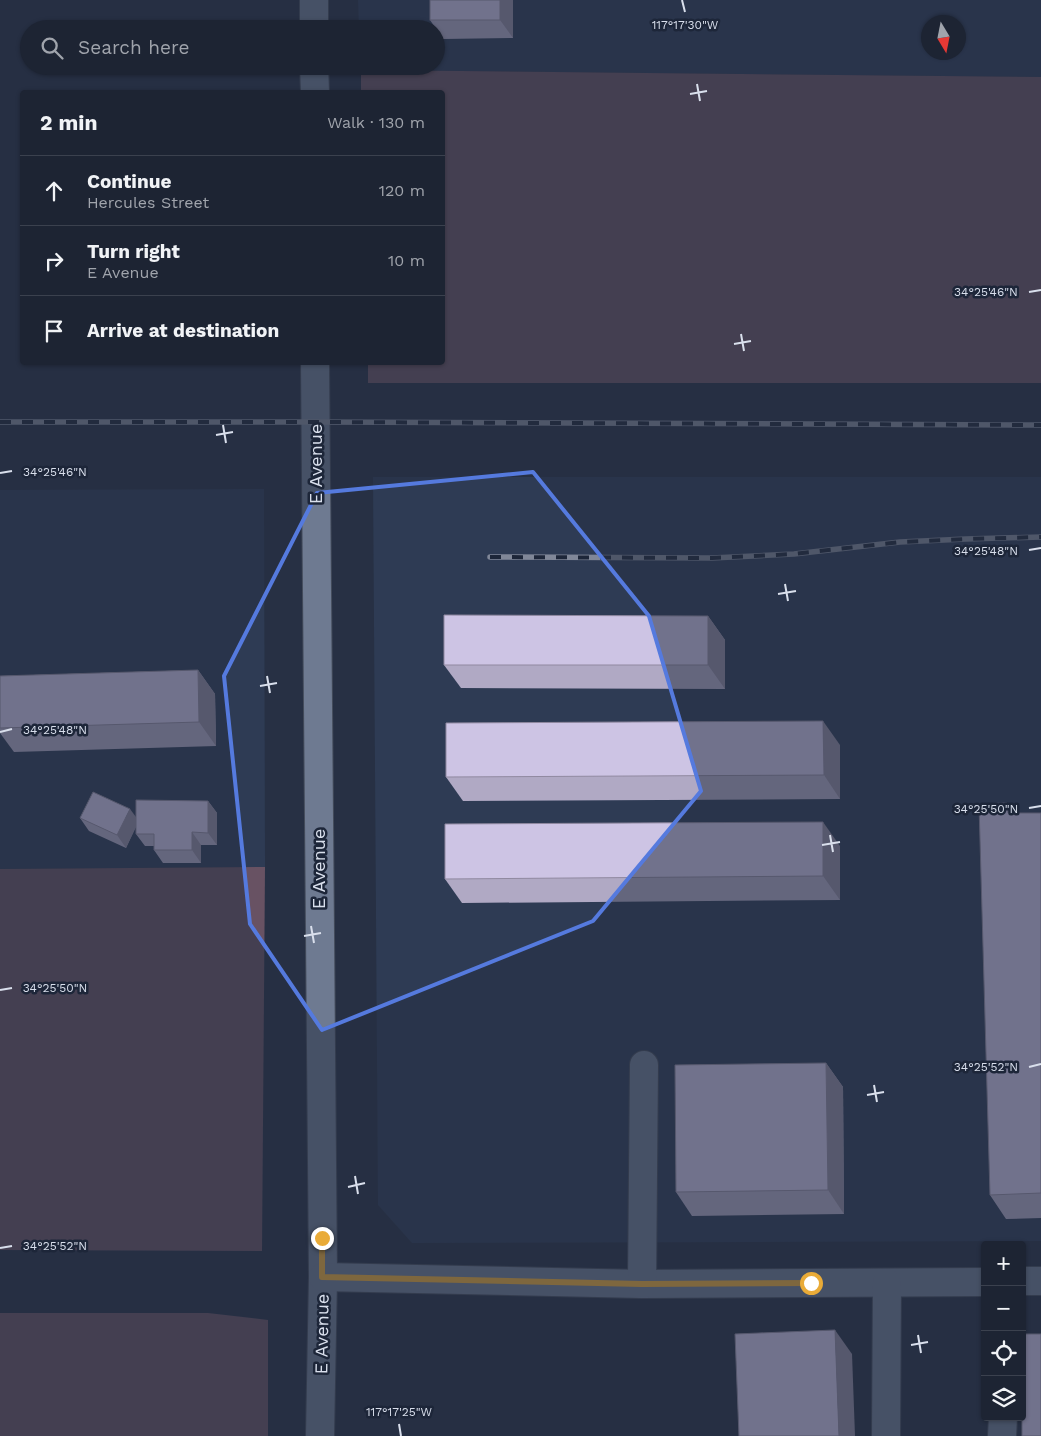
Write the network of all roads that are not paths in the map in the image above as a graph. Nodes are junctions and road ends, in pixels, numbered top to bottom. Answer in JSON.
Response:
{"nodes":[{"id":1,"x":314,"y":0,"type":"edge"},
{"id":2,"x":314,"y":20,"type":"edge"},
{"id":3,"x":314,"y":75,"type":"edge"},
{"id":4,"x":314,"y":90,"type":"edge"},
{"id":5,"x":316,"y":365,"type":"edge"},
{"id":6,"x":644,"y":1065,"type":"dead end"},
{"id":7,"x":322,"y":1277,"type":"junction"},
{"id":8,"x":1026,"y":1281,"type":"edge"},
{"id":9,"x":1041,"y":1281,"type":"edge"},
{"id":10,"x":981,"y":1282,"type":"edge"},
{"id":11,"x":887,"y":1283,"type":"junction"},
{"id":12,"x":642,"y":1284,"type":"junction"},
{"id":13,"x":1003,"y":1421,"type":"edge"},
{"id":14,"x":320,"y":1436,"type":"edge"},
{"id":15,"x":886,"y":1436,"type":"edge"},
{"id":16,"x":1002,"y":1436,"type":"edge"}],
"edges":[{"from":1,"to":2,"type":"street"},
{"from":3,"to":4,"type":"street"},
{"from":5,"to":7,"type":"street","name":"E Avenue"},
{"from":6,"to":12,"type":"street"},
{"from":7,"to":12,"type":"street"},
{"from":7,"to":14,"type":"street","name":"E Avenue"},
{"from":8,"to":9,"type":"street"},
{"from":10,"to":11,"type":"street"},
{"from":11,"to":12,"type":"street"},
{"from":11,"to":15,"type":"street"},
{"from":13,"to":16,"type":"street"}]}
